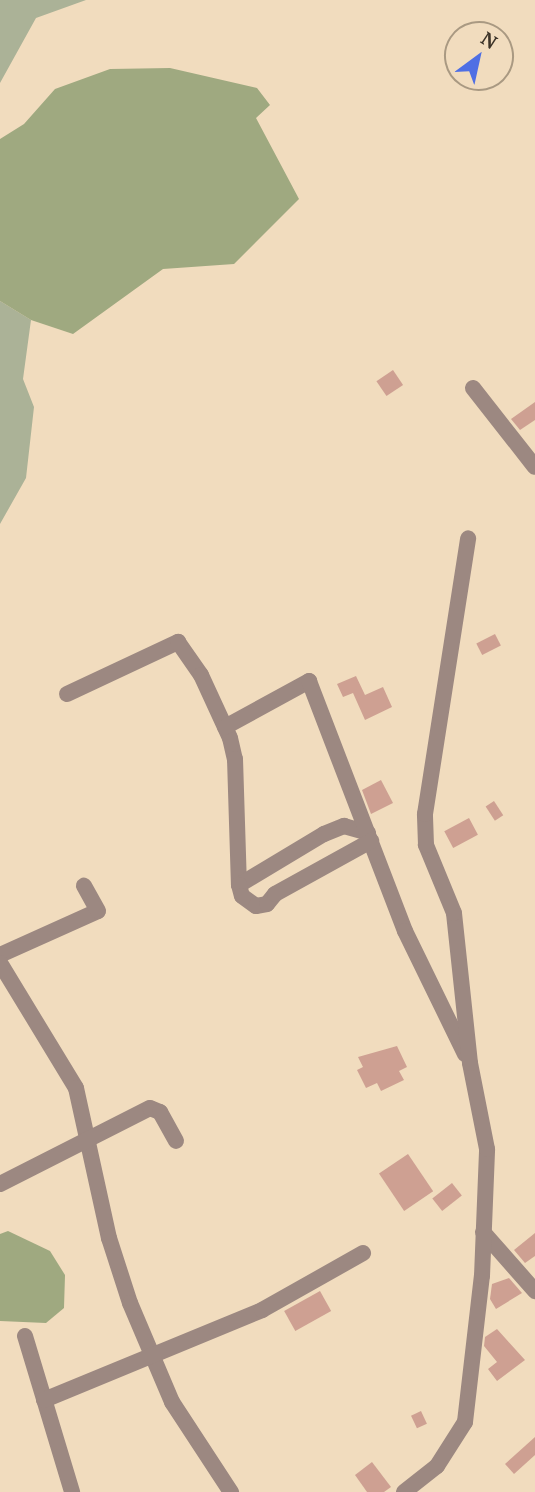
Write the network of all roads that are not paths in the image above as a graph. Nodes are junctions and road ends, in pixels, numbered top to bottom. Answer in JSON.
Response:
{"nodes":[{"id":1,"x":473,"y":388,"type":"dead end"},
{"id":2,"x":535,"y":467,"type":"edge"},
{"id":3,"x":468,"y":538,"type":"dead end"},
{"id":4,"x":67,"y":694,"type":"dead end"},
{"id":5,"x":225,"y":727,"type":"junction"},
{"id":6,"x":370,"y":837,"type":"junction"},
{"id":7,"x":239,"y":885,"type":"junction"},
{"id":8,"x":85,"y":886,"type":"dead end"},
{"id":9,"x":0,"y":955,"type":"edge"},
{"id":10,"x":0,"y":964,"type":"edge"},
{"id":11,"x":470,"y":1063,"type":"junction"},
{"id":12,"x":176,"y":1140,"type":"dead end"},
{"id":13,"x":87,"y":1142,"type":"junction"},
{"id":14,"x":0,"y":1184,"type":"edge"},
{"id":15,"x":483,"y":1232,"type":"junction"},
{"id":16,"x":363,"y":1253,"type":"dead end"},
{"id":17,"x":535,"y":1291,"type":"edge"},
{"id":18,"x":25,"y":1336,"type":"dead end"},
{"id":19,"x":151,"y":1355,"type":"junction"},
{"id":20,"x":44,"y":1400,"type":"junction"},
{"id":21,"x":72,"y":1492,"type":"edge"},
{"id":22,"x":231,"y":1492,"type":"edge"},
{"id":23,"x":404,"y":1492,"type":"edge"}],
"edges":[{"from":1,"to":2,"type":"street"},
{"from":3,"to":11,"type":"street"},
{"from":4,"to":5,"type":"street"},
{"from":5,"to":6,"type":"street"},
{"from":5,"to":7,"type":"street"},
{"from":6,"to":7,"type":"street"},
{"from":6,"to":7,"type":"street"},
{"from":6,"to":11,"type":"street"},
{"from":8,"to":9,"type":"street"},
{"from":10,"to":13,"type":"street"},
{"from":11,"to":15,"type":"street"},
{"from":12,"to":13,"type":"street"},
{"from":13,"to":14,"type":"street"},
{"from":13,"to":19,"type":"street"},
{"from":15,"to":17,"type":"street"},
{"from":15,"to":23,"type":"street"},
{"from":16,"to":19,"type":"street"},
{"from":18,"to":20,"type":"street"},
{"from":19,"to":20,"type":"street"},
{"from":19,"to":22,"type":"street"},
{"from":20,"to":21,"type":"street"}]}
